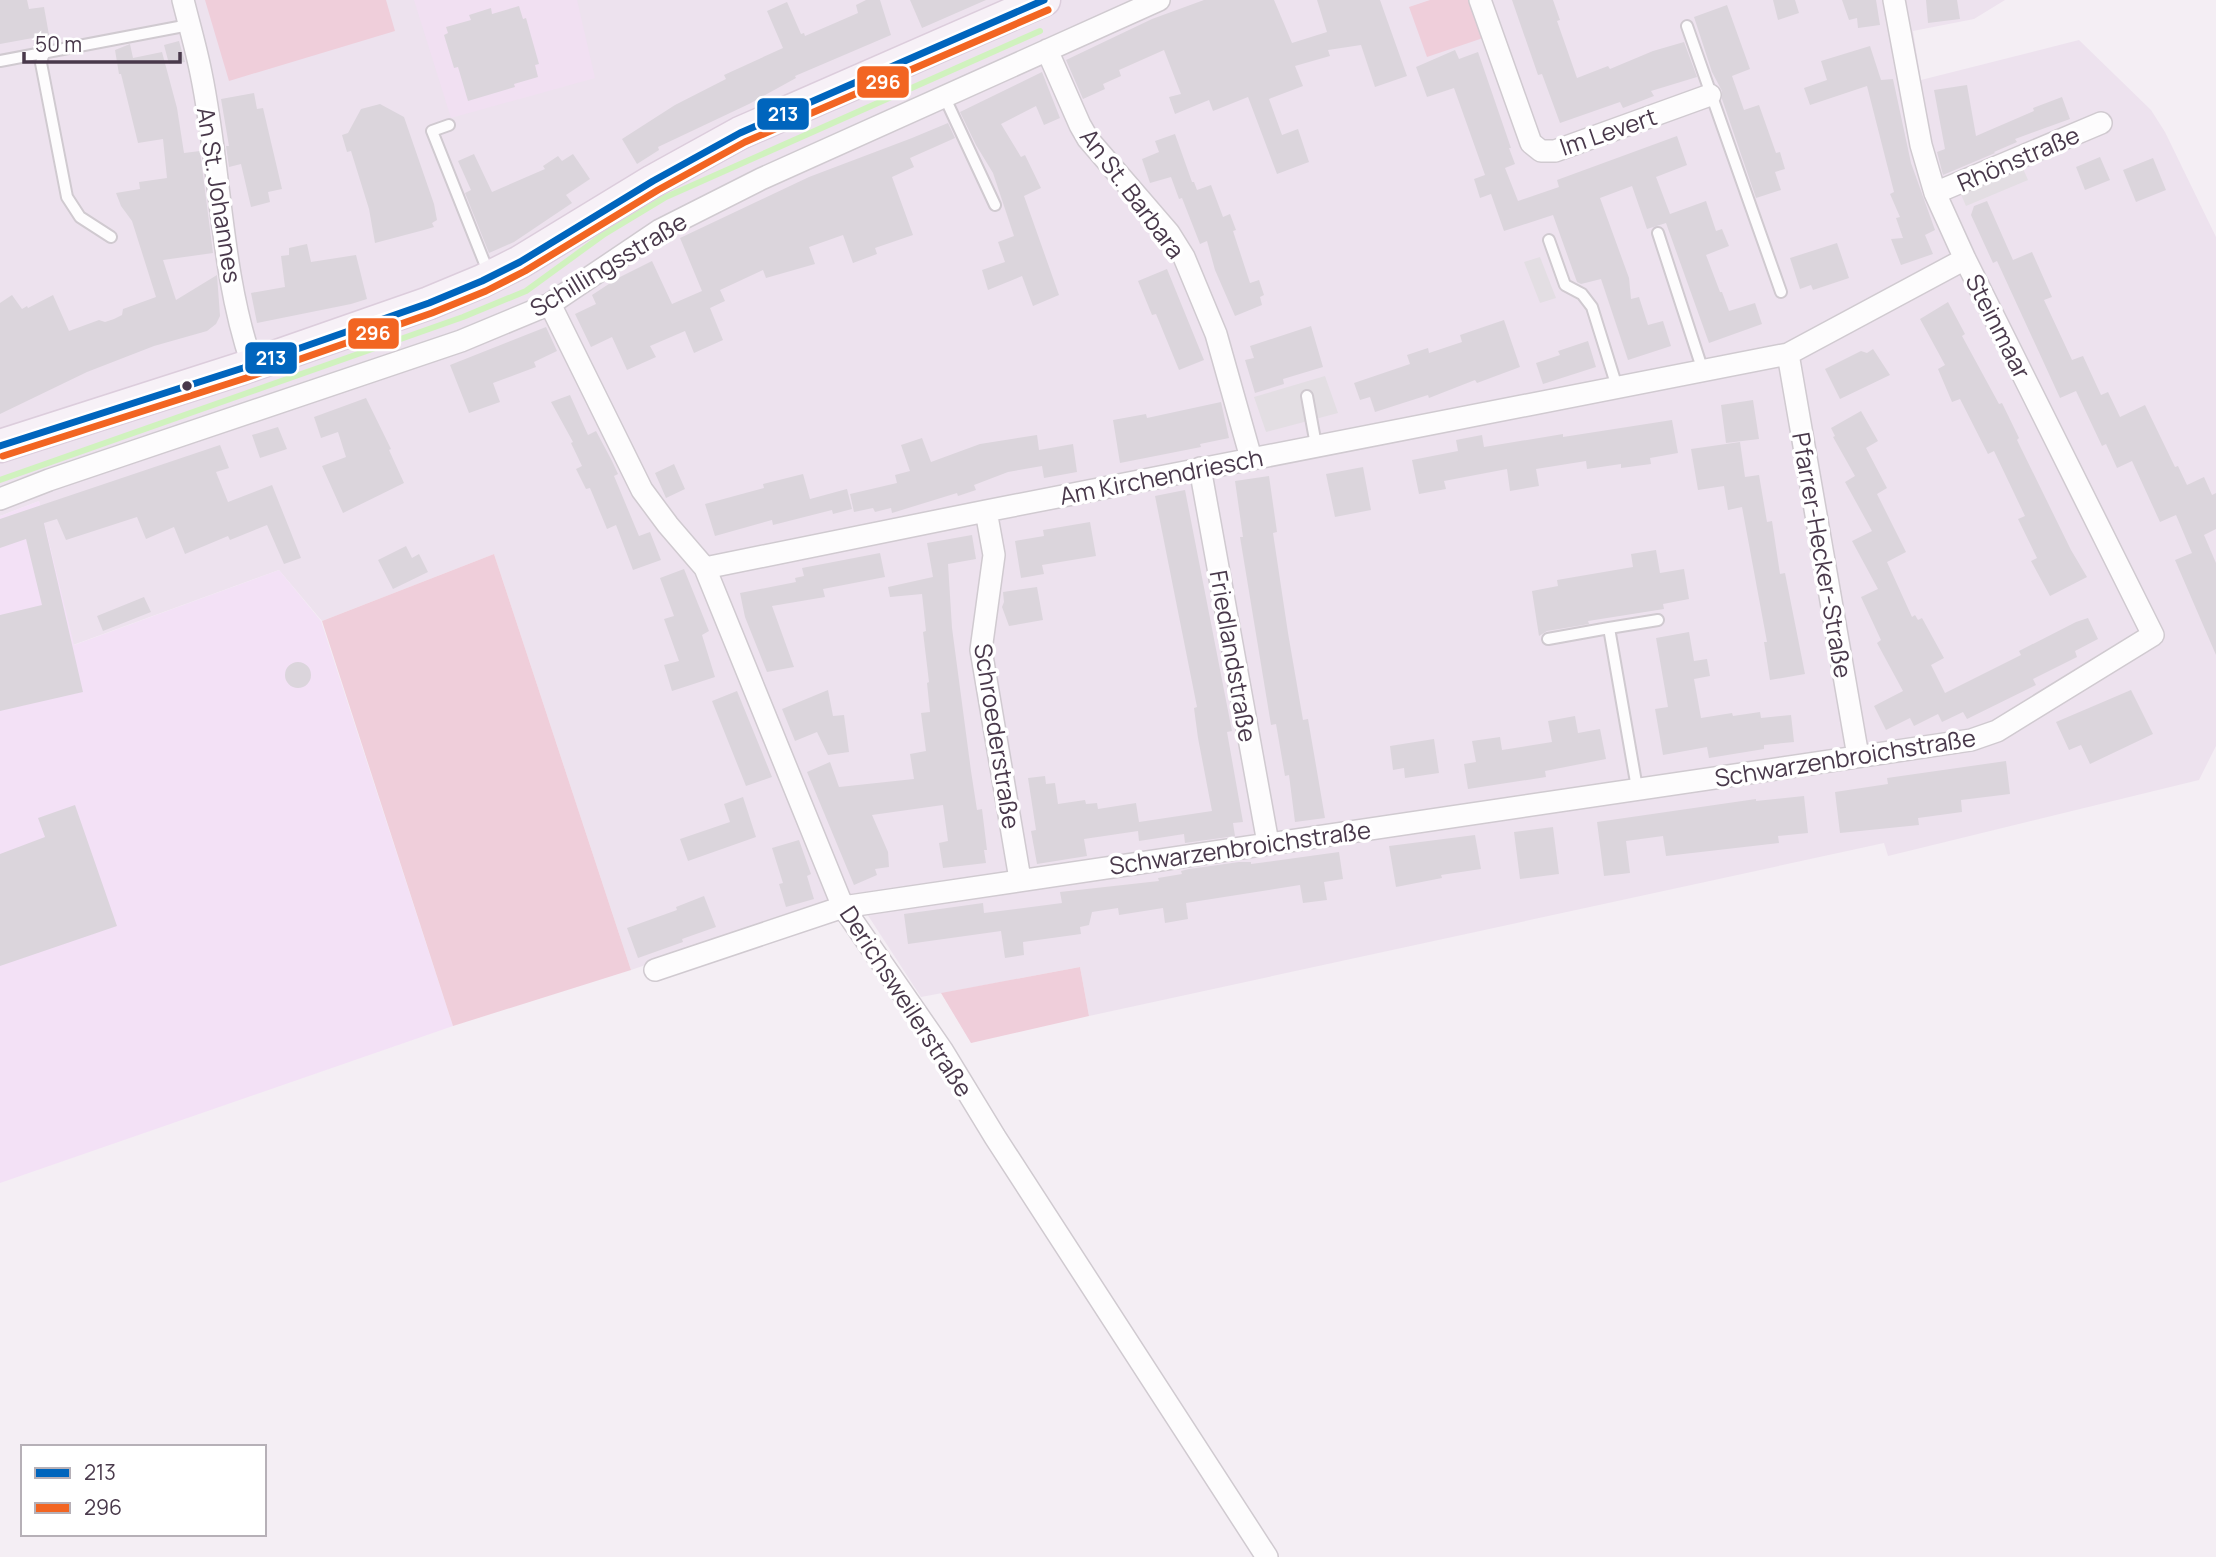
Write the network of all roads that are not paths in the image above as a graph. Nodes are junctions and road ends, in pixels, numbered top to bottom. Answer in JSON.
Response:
{"nodes":[{"id":1,"x":183,"y":0,"type":"edge"},
{"id":2,"x":1044,"y":0,"type":"edge"},
{"id":3,"x":1158,"y":0,"type":"edge"},
{"id":4,"x":1480,"y":0,"type":"edge"},
{"id":5,"x":1894,"y":0,"type":"edge"},
{"id":6,"x":189,"y":25,"type":"junction"},
{"id":7,"x":1687,"y":26,"type":"dead end"},
{"id":8,"x":47,"y":50,"type":"junction"},
{"id":9,"x":1047,"y":50,"type":"junction"},
{"id":10,"x":0,"y":61,"type":"edge"},
{"id":11,"x":1710,"y":96,"type":"junction"},
{"id":12,"x":945,"y":97,"type":"junction"},
{"id":13,"x":2101,"y":123,"type":"dead end"},
{"id":14,"x":450,"y":125,"type":"dead end"},
{"id":15,"x":1935,"y":192,"type":"junction"},
{"id":16,"x":995,"y":205,"type":"dead end"},
{"id":17,"x":1658,"y":233,"type":"dead end"},
{"id":18,"x":111,"y":237,"type":"dead end"},
{"id":19,"x":1549,"y":240,"type":"dead end"},
{"id":20,"x":1965,"y":259,"type":"junction"},
{"id":21,"x":490,"y":277,"type":"junction"},
{"id":22,"x":1781,"y":292,"type":"dead end"},
{"id":23,"x":550,"y":304,"type":"junction"},
{"id":24,"x":1788,"y":354,"type":"junction"},
{"id":25,"x":253,"y":364,"type":"junction"},
{"id":26,"x":1703,"y":371,"type":"junction"},
{"id":27,"x":1617,"y":387,"type":"junction"},
{"id":28,"x":1307,"y":396,"type":"dead end"},
{"id":29,"x":0,"y":446,"type":"edge"},
{"id":30,"x":1316,"y":446,"type":"junction"},
{"id":31,"x":1251,"y":458,"type":"junction"},
{"id":32,"x":1200,"y":468,"type":"junction"},
{"id":33,"x":0,"y":499,"type":"edge"},
{"id":34,"x":986,"y":511,"type":"junction"},
{"id":35,"x":705,"y":568,"type":"junction"},
{"id":36,"x":1658,"y":620,"type":"dead end"},
{"id":37,"x":1609,"y":628,"type":"junction"},
{"id":38,"x":2153,"y":635,"type":"joint"},
{"id":39,"x":1548,"y":639,"type":"dead end"},
{"id":40,"x":1858,"y":755,"type":"junction"},
{"id":41,"x":1637,"y":788,"type":"junction"},
{"id":42,"x":1268,"y":843,"type":"junction"},
{"id":43,"x":1020,"y":879,"type":"junction"},
{"id":44,"x":843,"y":907,"type":"junction"},
{"id":45,"x":655,"y":970,"type":"dead end"},
{"id":46,"x":1267,"y":1557,"type":"edge"}],
"edges":[{"from":1,"to":6,"type":"street","name":"An St. Johannes"},
{"from":2,"to":21,"type":"main road","name":"Schillingsstraße"},
{"from":3,"to":9,"type":"street","name":"Schillingsstraße"},
{"from":4,"to":11,"type":"street","name":"Im Levert"},
{"from":5,"to":15,"type":"street","name":"Steinmaar"},
{"from":6,"to":8,"type":"lane"},
{"from":6,"to":25,"type":"street","name":"An St. Johannes"},
{"from":7,"to":11,"type":"lane"},
{"from":8,"to":10,"type":"lane"},
{"from":8,"to":18,"type":"lane"},
{"from":9,"to":12,"type":"street","name":"Schillingsstraße"},
{"from":9,"to":31,"type":"street","name":"An St. Barbara"},
{"from":11,"to":22,"type":"lane"},
{"from":12,"to":16,"type":"lane"},
{"from":12,"to":23,"type":"street","name":"Schillingsstraße"},
{"from":13,"to":15,"type":"street","name":"Rhönstraße"},
{"from":14,"to":21,"type":"lane"},
{"from":15,"to":20,"type":"street","name":"Steinmaar"},
{"from":17,"to":26,"type":"lane"},
{"from":19,"to":27,"type":"lane"},
{"from":20,"to":24,"type":"street","name":"Am Kirchendriesch"},
{"from":20,"to":38,"type":"street","name":"Steinmaar"},
{"from":21,"to":25,"type":"main road","name":"Schillingsstraße"},
{"from":23,"to":33,"type":"street","name":"Schillingsstraße"},
{"from":23,"to":35,"type":"street","name":"Derichsweilerstraße"},
{"from":24,"to":26,"type":"street","name":"Am Kirchendriesch"},
{"from":24,"to":40,"type":"street","name":"Pfarrer-Hecker-Straße"},
{"from":25,"to":29,"type":"main road","name":"Schillingsstraße"},
{"from":26,"to":27,"type":"street","name":"Am Kirchendriesch"},
{"from":27,"to":30,"type":"street","name":"Am Kirchendriesch"},
{"from":28,"to":30,"type":"lane"},
{"from":30,"to":31,"type":"street","name":"Am Kirchendriesch"},
{"from":31,"to":32,"type":"street","name":"Am Kirchendriesch"},
{"from":32,"to":34,"type":"street","name":"Am Kirchendriesch"},
{"from":32,"to":42,"type":"street","name":"Friedlandstraße"},
{"from":34,"to":35,"type":"street","name":"Am Kirchendriesch"},
{"from":34,"to":43,"type":"street","name":"Schroederstraße"},
{"from":35,"to":44,"type":"street","name":"Derichsweilerstraße"},
{"from":36,"to":37,"type":"lane"},
{"from":37,"to":39,"type":"lane"},
{"from":37,"to":41,"type":"lane"},
{"from":38,"to":40,"type":"street","name":"Schwarzenbroichstraße"},
{"from":40,"to":41,"type":"street","name":"Schwarzenbroichstraße"},
{"from":41,"to":42,"type":"street","name":"Schwarzenbroichstraße"},
{"from":42,"to":43,"type":"street","name":"Schwarzenbroichstraße"},
{"from":43,"to":44,"type":"street","name":"Schwarzenbroichstraße"},
{"from":44,"to":45,"type":"street","name":"Schwarzenbroichstraße"},
{"from":44,"to":46,"type":"street","name":"Derichsweilerstraße"}]}
